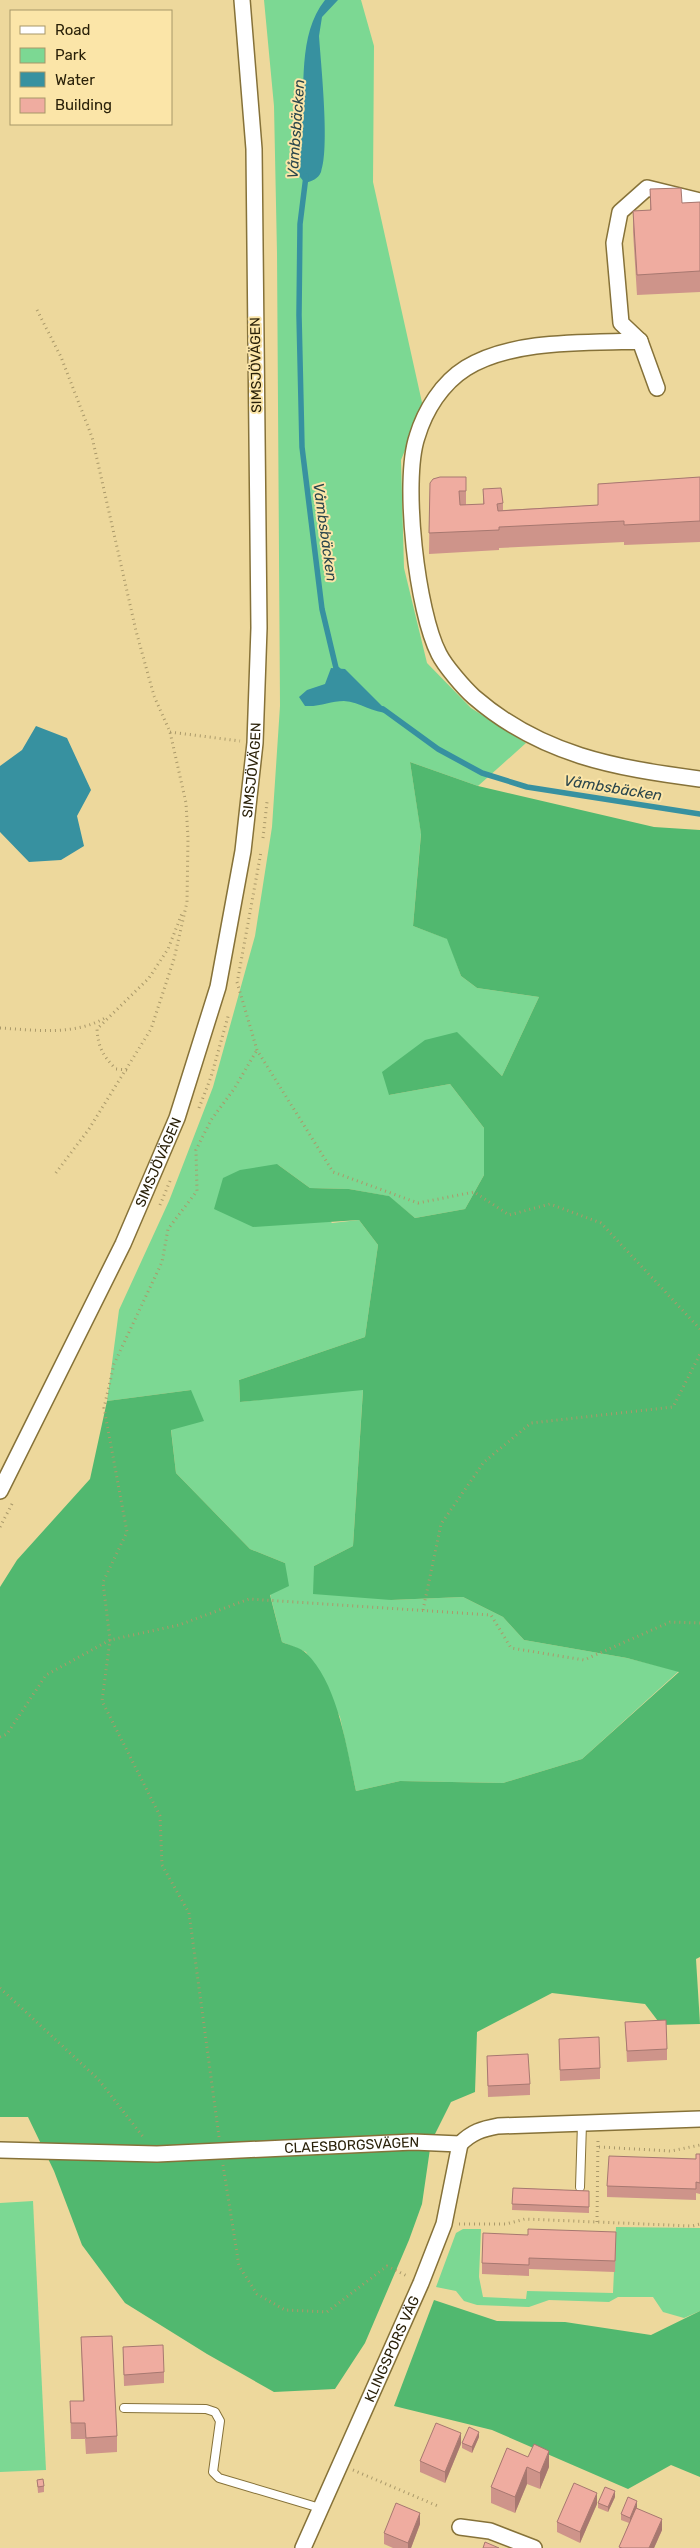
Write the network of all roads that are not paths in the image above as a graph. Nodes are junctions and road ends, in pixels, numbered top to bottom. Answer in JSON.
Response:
{"nodes":[{"id":1,"x":242,"y":0,"type":"edge"},
{"id":2,"x":700,"y":201,"type":"edge"},
{"id":3,"x":640,"y":341,"type":"junction"},
{"id":4,"x":657,"y":388,"type":"dead end"},
{"id":5,"x":700,"y":779,"type":"edge"},
{"id":6,"x":0,"y":1491,"type":"edge"},
{"id":7,"x":700,"y":2119,"type":"edge"},
{"id":8,"x":582,"y":2130,"type":"junction"},
{"id":9,"x":460,"y":2144,"type":"junction"},
{"id":10,"x":0,"y":2150,"type":"edge"},
{"id":11,"x":580,"y":2187,"type":"dead end"},
{"id":12,"x":124,"y":2408,"type":"dead end"},
{"id":13,"x":320,"y":2508,"type":"junction"},
{"id":14,"x":460,"y":2527,"type":"dead end"},
{"id":15,"x":303,"y":2548,"type":"edge"},
{"id":16,"x":534,"y":2548,"type":"edge"}],
"edges":[{"from":1,"to":6,"type":"street","name":"SIMSJÖVÄGEN"},
{"from":2,"to":3,"type":"street"},
{"from":3,"to":4,"type":"street"},
{"from":3,"to":5,"type":"street"},
{"from":7,"to":8,"type":"street"},
{"from":8,"to":9,"type":"street"},
{"from":8,"to":11,"type":"lane"},
{"from":9,"to":10,"type":"street","name":"CLAESBORGSVÄGEN"},
{"from":9,"to":13,"type":"street","name":"KLINGSPORS VÄG"},
{"from":12,"to":13,"type":"lane"},
{"from":13,"to":15,"type":"street","name":"KLINGSPORS VÄG"},
{"from":14,"to":16,"type":"street"}]}
